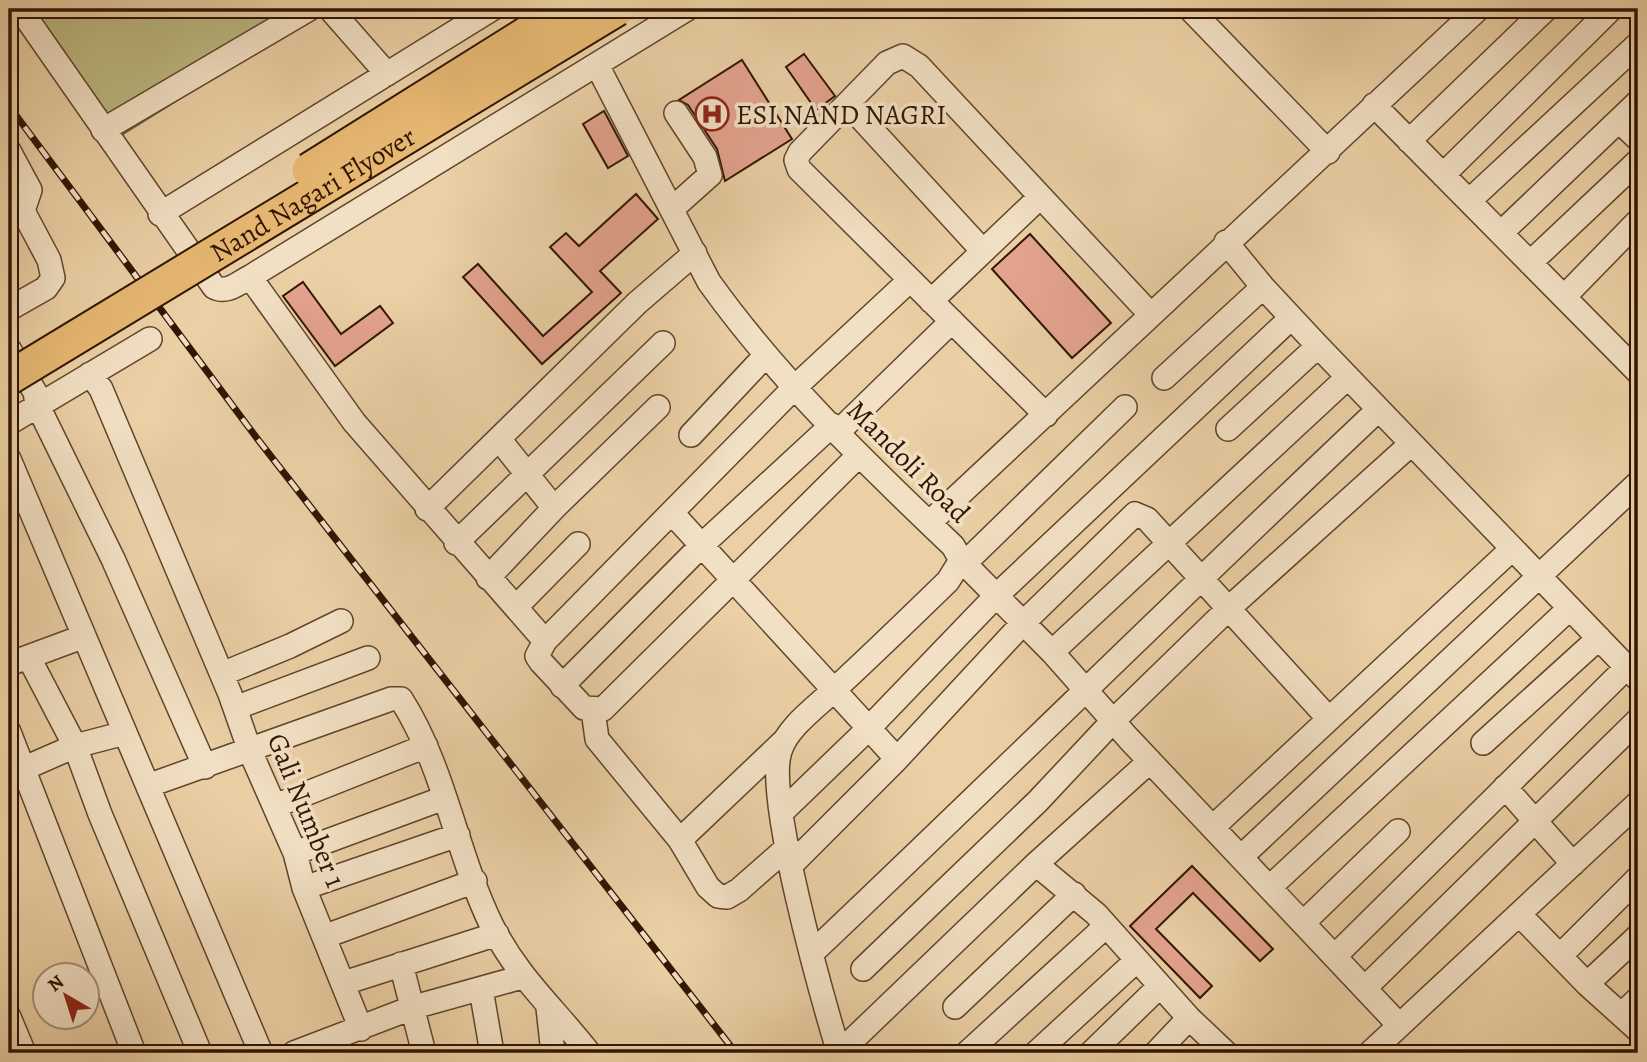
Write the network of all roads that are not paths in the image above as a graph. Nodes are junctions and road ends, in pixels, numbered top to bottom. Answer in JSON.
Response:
{"nodes":[{"id":1,"x":20,"y":9,"type":"edge"},
{"id":2,"x":309,"y":9,"type":"edge"},
{"id":3,"x":330,"y":9,"type":"edge"},
{"id":4,"x":492,"y":9,"type":"edge"},
{"id":5,"x":566,"y":9,"type":"edge"},
{"id":6,"x":617,"y":9,"type":"edge"},
{"id":7,"x":687,"y":9,"type":"edge"},
{"id":8,"x":1190,"y":9,"type":"edge"},
{"id":9,"x":1478,"y":9,"type":"edge"},
{"id":10,"x":1546,"y":9,"type":"edge"},
{"id":11,"x":1611,"y":9,"type":"edge"},
{"id":12,"x":1638,"y":44,"type":"edge"},
{"id":13,"x":597,"y":65,"type":"junction"},
{"id":14,"x":387,"y":75,"type":"junction"},
{"id":15,"x":1638,"y":102,"type":"edge"},
{"id":16,"x":849,"y":105,"type":"junction"},
{"id":17,"x":1374,"y":105,"type":"junction"},
{"id":18,"x":676,"y":113,"type":"dead end"},
{"id":19,"x":1619,"y":121,"type":"junction"},
{"id":20,"x":103,"y":130,"type":"junction"},
{"id":21,"x":1638,"y":139,"type":"edge"},
{"id":22,"x":1409,"y":141,"type":"junction"},
{"id":23,"x":9,"y":151,"type":"edge"},
{"id":24,"x":1328,"y":152,"type":"junction"},
{"id":25,"x":1638,"y":161,"type":"edge"},
{"id":26,"x":1443,"y":175,"type":"junction"},
{"id":27,"x":1040,"y":197,"type":"junction"},
{"id":28,"x":1469,"y":201,"type":"junction"},
{"id":29,"x":673,"y":208,"type":"junction"},
{"id":30,"x":160,"y":214,"type":"junction"},
{"id":31,"x":1638,"y":221,"type":"edge"},
{"id":32,"x":1501,"y":233,"type":"junction"},
{"id":33,"x":1226,"y":242,"type":"junction"},
{"id":34,"x":982,"y":250,"type":"junction"},
{"id":35,"x":695,"y":253,"type":"junction"},
{"id":36,"x":1530,"y":263,"type":"junction"},
{"id":37,"x":250,"y":277,"type":"junction"},
{"id":38,"x":909,"y":280,"type":"junction"},
{"id":39,"x":1263,"y":287,"type":"junction"},
{"id":40,"x":1564,"y":297,"type":"junction"},
{"id":41,"x":931,"y":301,"type":"junction"},
{"id":42,"x":9,"y":309,"type":"edge"},
{"id":43,"x":1151,"y":315,"type":"junction"},
{"id":44,"x":1291,"y":317,"type":"junction"},
{"id":45,"x":952,"y":321,"type":"junction"},
{"id":46,"x":149,"y":339,"type":"dead end"},
{"id":47,"x":663,"y":343,"type":"dead end"},
{"id":48,"x":1318,"y":346,"type":"junction"},
{"id":49,"x":9,"y":352,"type":"edge"},
{"id":50,"x":766,"y":355,"type":"junction"},
{"id":51,"x":1638,"y":372,"type":"edge"},
{"id":52,"x":90,"y":374,"type":"junction"},
{"id":53,"x":1348,"y":377,"type":"junction"},
{"id":54,"x":9,"y":378,"type":"edge"},
{"id":55,"x":1164,"y":378,"type":"dead end"},
{"id":56,"x":794,"y":388,"type":"junction"},
{"id":57,"x":37,"y":404,"type":"junction"},
{"id":58,"x":658,"y":407,"type":"dead end"},
{"id":59,"x":1125,"y":407,"type":"dead end"},
{"id":60,"x":1378,"y":410,"type":"junction"},
{"id":61,"x":1046,"y":415,"type":"junction"},
{"id":62,"x":9,"y":423,"type":"edge"},
{"id":63,"x":835,"y":429,"type":"junction"},
{"id":64,"x":1228,"y":429,"type":"dead end"},
{"id":65,"x":691,"y":435,"type":"dead end"},
{"id":66,"x":499,"y":439,"type":"junction"},
{"id":67,"x":1411,"y":444,"type":"junction"},
{"id":68,"x":859,"y":455,"type":"junction"},
{"id":69,"x":9,"y":459,"type":"edge"},
{"id":70,"x":526,"y":476,"type":"junction"},
{"id":71,"x":1638,"y":483,"type":"edge"},
{"id":72,"x":554,"y":508,"type":"junction"},
{"id":73,"x":427,"y":509,"type":"junction"},
{"id":74,"x":672,"y":513,"type":"junction"},
{"id":75,"x":929,"y":523,"type":"junction"},
{"id":76,"x":456,"y":543,"type":"junction"},
{"id":77,"x":579,"y":544,"type":"dead end"},
{"id":78,"x":703,"y":544,"type":"junction"},
{"id":79,"x":1167,"y":545,"type":"junction"},
{"id":80,"x":1512,"y":549,"type":"junction"},
{"id":81,"x":963,"y":561,"type":"junction"},
{"id":82,"x":733,"y":577,"type":"junction"},
{"id":83,"x":1539,"y":577,"type":"junction"},
{"id":84,"x":488,"y":578,"type":"junction"},
{"id":85,"x":1199,"y":578,"type":"junction"},
{"id":86,"x":996,"y":596,"type":"junction"},
{"id":87,"x":516,"y":607,"type":"junction"},
{"id":88,"x":1570,"y":608,"type":"junction"},
{"id":89,"x":1228,"y":609,"type":"junction"},
{"id":90,"x":341,"y":621,"type":"dead end"},
{"id":91,"x":1023,"y":623,"type":"junction"},
{"id":92,"x":82,"y":637,"type":"junction"},
{"id":93,"x":1599,"y":638,"type":"junction"},
{"id":94,"x":545,"y":641,"type":"junction"},
{"id":95,"x":1052,"y":652,"type":"junction"},
{"id":96,"x":368,"y":658,"type":"dead end"},
{"id":97,"x":19,"y":661,"type":"edge"},
{"id":98,"x":1632,"y":673,"type":"edge"},
{"id":99,"x":222,"y":674,"type":"junction"},
{"id":100,"x":562,"y":686,"type":"junction"},
{"id":101,"x":833,"y":691,"type":"junction"},
{"id":102,"x":1088,"y":691,"type":"junction"},
{"id":103,"x":235,"y":708,"type":"junction"},
{"id":104,"x":593,"y":710,"type":"junction"},
{"id":105,"x":1329,"y":719,"type":"junction"},
{"id":106,"x":1638,"y":720,"type":"edge"},
{"id":107,"x":1114,"y":721,"type":"junction"},
{"id":108,"x":869,"y":729,"type":"junction"},
{"id":109,"x":9,"y":732,"type":"edge"},
{"id":110,"x":125,"y":733,"type":"junction"},
{"id":111,"x":786,"y":739,"type":"junction"},
{"id":112,"x":1483,"y":743,"type":"dead end"},
{"id":113,"x":75,"y":746,"type":"junction"},
{"id":114,"x":426,"y":746,"type":"junction"},
{"id":115,"x":250,"y":751,"type":"junction"},
{"id":116,"x":897,"y":759,"type":"junction"},
{"id":117,"x":1150,"y":761,"type":"junction"},
{"id":118,"x":205,"y":767,"type":"junction"},
{"id":119,"x":25,"y":768,"type":"junction"},
{"id":120,"x":150,"y":785,"type":"junction"},
{"id":121,"x":1505,"y":787,"type":"junction"},
{"id":122,"x":444,"y":798,"type":"junction"},
{"id":123,"x":1638,"y":803,"type":"edge"},
{"id":124,"x":275,"y":806,"type":"junction"},
{"id":125,"x":782,"y":812,"type":"junction"},
{"id":126,"x":1536,"y":821,"type":"junction"},
{"id":127,"x":1213,"y":827,"type":"junction"},
{"id":128,"x":1398,"y":831,"type":"dead end"},
{"id":129,"x":458,"y":835,"type":"junction"},
{"id":130,"x":680,"y":840,"type":"junction"},
{"id":131,"x":295,"y":853,"type":"junction"},
{"id":132,"x":790,"y":856,"type":"junction"},
{"id":133,"x":1241,"y":857,"type":"junction"},
{"id":134,"x":1037,"y":864,"type":"junction"},
{"id":135,"x":1573,"y":864,"type":"junction"},
{"id":136,"x":1638,"y":878,"type":"edge"},
{"id":137,"x":475,"y":881,"type":"junction"},
{"id":138,"x":1270,"y":887,"type":"junction"},
{"id":139,"x":304,"y":888,"type":"junction"},
{"id":140,"x":1074,"y":894,"type":"junction"},
{"id":141,"x":1519,"y":914,"type":"junction"},
{"id":142,"x":1303,"y":923,"type":"junction"},
{"id":143,"x":1106,"y":926,"type":"junction"},
{"id":144,"x":497,"y":934,"type":"junction"},
{"id":145,"x":326,"y":936,"type":"junction"},
{"id":146,"x":1638,"y":936,"type":"edge"},
{"id":147,"x":812,"y":954,"type":"junction"},
{"id":148,"x":1335,"y":956,"type":"junction"},
{"id":149,"x":1560,"y":956,"type":"junction"},
{"id":150,"x":1137,"y":960,"type":"junction"},
{"id":151,"x":401,"y":964,"type":"junction"},
{"id":152,"x":863,"y":969,"type":"dead end"},
{"id":153,"x":522,"y":977,"type":"junction"},
{"id":154,"x":344,"y":983,"type":"junction"},
{"id":155,"x":1587,"y":984,"type":"junction"},
{"id":156,"x":1160,"y":986,"type":"junction"},
{"id":157,"x":1365,"y":988,"type":"junction"},
{"id":158,"x":481,"y":989,"type":"junction"},
{"id":159,"x":414,"y":1007,"type":"junction"},
{"id":160,"x":548,"y":1007,"type":"junction"},
{"id":161,"x":954,"y":1007,"type":"dead end"},
{"id":162,"x":1633,"y":1015,"type":"edge"},
{"id":163,"x":9,"y":1017,"type":"edge"},
{"id":164,"x":1189,"y":1018,"type":"junction"},
{"id":165,"x":1399,"y":1025,"type":"junction"},
{"id":166,"x":361,"y":1029,"type":"junction"},
{"id":167,"x":1221,"y":1052,"type":"edge"},
{"id":168,"x":24,"y":1053,"type":"edge"},
{"id":169,"x":134,"y":1053,"type":"edge"},
{"id":170,"x":200,"y":1053,"type":"edge"},
{"id":171,"x":261,"y":1053,"type":"edge"},
{"id":172,"x":295,"y":1053,"type":"edge"},
{"id":173,"x":424,"y":1053,"type":"edge"},
{"id":174,"x":492,"y":1053,"type":"edge"},
{"id":175,"x":553,"y":1053,"type":"edge"},
{"id":176,"x":589,"y":1053,"type":"edge"},
{"id":177,"x":839,"y":1053,"type":"edge"},
{"id":178,"x":967,"y":1053,"type":"edge"},
{"id":179,"x":1036,"y":1053,"type":"edge"},
{"id":180,"x":1091,"y":1053,"type":"edge"},
{"id":181,"x":1156,"y":1053,"type":"edge"},
{"id":182,"x":1370,"y":1053,"type":"edge"}],
"edges":[{"from":1,"to":20,"type":"street"},
{"from":2,"to":20,"type":"street"},
{"from":3,"to":14,"type":"street"},
{"from":4,"to":14,"type":"street"},
{"from":5,"to":49,"type":"highway","name":"Nand Nagari Flyover","bridge":true},
{"from":6,"to":54,"type":"highway","name":"Nand Nagari Flyover","bridge":true},
{"from":7,"to":13,"type":"street"},
{"from":8,"to":24,"type":"street"},
{"from":9,"to":17,"type":"street"},
{"from":10,"to":22,"type":"street"},
{"from":11,"to":26,"type":"street"},
{"from":12,"to":28,"type":"street"},
{"from":13,"to":29,"type":"street","name":"Mandoli Road"},
{"from":13,"to":37,"type":"street"},
{"from":14,"to":30,"type":"street"},
{"from":15,"to":19,"type":"street"},
{"from":16,"to":27,"type":"street"},
{"from":16,"to":34,"type":"street"},
{"from":16,"to":38,"type":"street"},
{"from":17,"to":22,"type":"street"},
{"from":17,"to":24,"type":"street"},
{"from":18,"to":29,"type":"street"},
{"from":19,"to":21,"type":"street"},
{"from":19,"to":32,"type":"street"},
{"from":20,"to":30,"type":"street"},
{"from":22,"to":26,"type":"street"},
{"from":23,"to":42,"type":"street"},
{"from":24,"to":33,"type":"street"},
{"from":25,"to":36,"type":"street"},
{"from":26,"to":28,"type":"street"},
{"from":27,"to":34,"type":"street"},
{"from":27,"to":43,"type":"street"},
{"from":28,"to":32,"type":"street"},
{"from":29,"to":35,"type":"street","name":"Mandoli Road"},
{"from":30,"to":37,"type":"street"},
{"from":31,"to":40,"type":"street"},
{"from":32,"to":36,"type":"street"},
{"from":33,"to":39,"type":"street"},
{"from":33,"to":43,"type":"street"},
{"from":34,"to":41,"type":"street"},
{"from":35,"to":50,"type":"street","name":"Mandoli Road"},
{"from":35,"to":66,"type":"street"},
{"from":36,"to":40,"type":"street"},
{"from":37,"to":73,"type":"street"},
{"from":38,"to":41,"type":"street"},
{"from":38,"to":56,"type":"street"},
{"from":39,"to":44,"type":"street"},
{"from":39,"to":55,"type":"street"},
{"from":40,"to":51,"type":"street"},
{"from":41,"to":45,"type":"street"},
{"from":43,"to":61,"type":"street"},
{"from":44,"to":48,"type":"street"},
{"from":44,"to":86,"type":"street"},
{"from":45,"to":61,"type":"street"},
{"from":45,"to":63,"type":"street"},
{"from":46,"to":52,"type":"street"},
{"from":47,"to":70,"type":"street"},
{"from":48,"to":53,"type":"street"},
{"from":48,"to":64,"type":"street"},
{"from":49,"to":57,"type":"street"},
{"from":50,"to":56,"type":"street","name":"Mandoli Road"},
{"from":50,"to":65,"type":"street"},
{"from":52,"to":57,"type":"street"},
{"from":52,"to":99,"type":"street","name":"Gali Number 1"},
{"from":53,"to":60,"type":"street"},
{"from":53,"to":79,"type":"street"},
{"from":56,"to":63,"type":"street","name":"Mandoli Road"},
{"from":56,"to":74,"type":"street"},
{"from":57,"to":62,"type":"street"},
{"from":57,"to":118,"type":"street"},
{"from":58,"to":72,"type":"street"},
{"from":59,"to":81,"type":"street"},
{"from":60,"to":67,"type":"street"},
{"from":60,"to":85,"type":"street"},
{"from":61,"to":75,"type":"street"},
{"from":63,"to":68,"type":"street","name":"Mandoli Road"},
{"from":63,"to":78,"type":"street"},
{"from":66,"to":70,"type":"street"},
{"from":66,"to":73,"type":"street"},
{"from":67,"to":80,"type":"street"},
{"from":67,"to":89,"type":"street"},
{"from":68,"to":75,"type":"street","name":"Mandoli Road"},
{"from":68,"to":82,"type":"street"},
{"from":69,"to":92,"type":"street"},
{"from":70,"to":72,"type":"street"},
{"from":70,"to":76,"type":"street"},
{"from":71,"to":83,"type":"street"},
{"from":72,"to":84,"type":"street"},
{"from":73,"to":76,"type":"street"},
{"from":74,"to":78,"type":"street"},
{"from":74,"to":94,"type":"street"},
{"from":75,"to":81,"type":"street","name":"Mandoli Road"},
{"from":76,"to":84,"type":"street"},
{"from":77,"to":87,"type":"street"},
{"from":78,"to":82,"type":"street"},
{"from":78,"to":100,"type":"street"},
{"from":79,"to":85,"type":"street"},
{"from":79,"to":91,"type":"street"},
{"from":79,"to":95,"type":"street"},
{"from":80,"to":83,"type":"street"},
{"from":80,"to":105,"type":"street"},
{"from":81,"to":86,"type":"street"},
{"from":81,"to":101,"type":"street","name":"Mandoli Road"},
{"from":82,"to":101,"type":"street"},
{"from":82,"to":104,"type":"street"},
{"from":83,"to":88,"type":"street"},
{"from":83,"to":133,"type":"street"},
{"from":84,"to":87,"type":"street"},
{"from":85,"to":89,"type":"street"},
{"from":85,"to":102,"type":"street"},
{"from":86,"to":91,"type":"street"},
{"from":86,"to":108,"type":"street"},
{"from":87,"to":94,"type":"street"},
{"from":88,"to":93,"type":"street"},
{"from":88,"to":138,"type":"street"},
{"from":89,"to":105,"type":"street"},
{"from":89,"to":107,"type":"street"},
{"from":90,"to":99,"type":"street"},
{"from":91,"to":95,"type":"street"},
{"from":91,"to":116,"type":"street"},
{"from":92,"to":97,"type":"street"},
{"from":92,"to":110,"type":"street"},
{"from":93,"to":98,"type":"street"},
{"from":93,"to":112,"type":"street"},
{"from":94,"to":100,"type":"street"},
{"from":95,"to":102,"type":"street"},
{"from":96,"to":103,"type":"street"},
{"from":97,"to":113,"type":"street"},
{"from":98,"to":121,"type":"street"},
{"from":99,"to":103,"type":"street","name":"Gali Number 1"},
{"from":100,"to":104,"type":"street"},
{"from":101,"to":108,"type":"street"},
{"from":101,"to":111,"type":"street","name":"Mandoli Road"},
{"from":102,"to":107,"type":"street"},
{"from":102,"to":147,"type":"street"},
{"from":103,"to":115,"type":"street","name":"Gali Number 1"},
{"from":104,"to":130,"type":"street"},
{"from":105,"to":127,"type":"street"},
{"from":106,"to":126,"type":"street"},
{"from":107,"to":117,"type":"street"},
{"from":107,"to":152,"type":"street"},
{"from":108,"to":116,"type":"street"},
{"from":108,"to":125,"type":"street"},
{"from":109,"to":119,"type":"street"},
{"from":110,"to":113,"type":"street"},
{"from":110,"to":120,"type":"street"},
{"from":111,"to":125,"type":"street"},
{"from":111,"to":130,"type":"street","name":"Mandoli Road"},
{"from":113,"to":119,"type":"street"},
{"from":113,"to":170,"type":"street"},
{"from":114,"to":115,"type":"street"},
{"from":114,"to":122,"type":"street"},
{"from":114,"to":124,"type":"street"},
{"from":115,"to":118,"type":"street"},
{"from":115,"to":124,"type":"street","name":"Gali Number 1"},
{"from":116,"to":132,"type":"street"},
{"from":117,"to":127,"type":"street"},
{"from":117,"to":134,"type":"street"},
{"from":118,"to":120,"type":"street"},
{"from":119,"to":169,"type":"street"},
{"from":120,"to":171,"type":"street"},
{"from":121,"to":126,"type":"street"},
{"from":121,"to":148,"type":"street"},
{"from":122,"to":129,"type":"street"},
{"from":122,"to":131,"type":"street"},
{"from":123,"to":135,"type":"street"},
{"from":124,"to":131,"type":"street","name":"Gali Number 1"},
{"from":125,"to":132,"type":"street"},
{"from":126,"to":135,"type":"street"},
{"from":126,"to":157,"type":"street"},
{"from":127,"to":133,"type":"street"},
{"from":128,"to":142,"type":"street"},
{"from":129,"to":137,"type":"street"},
{"from":129,"to":139,"type":"street"},
{"from":130,"to":132,"type":"street"},
{"from":131,"to":139,"type":"street","name":"Gali Number 1"},
{"from":132,"to":147,"type":"street"},
{"from":133,"to":138,"type":"street"},
{"from":134,"to":140,"type":"street"},
{"from":134,"to":177,"type":"street"},
{"from":135,"to":141,"type":"street"},
{"from":136,"to":149,"type":"street"},
{"from":137,"to":144,"type":"street"},
{"from":137,"to":145,"type":"street"},
{"from":138,"to":142,"type":"street"},
{"from":139,"to":145,"type":"street","name":"Gali Number 1"},
{"from":140,"to":143,"type":"street"},
{"from":140,"to":161,"type":"street"},
{"from":141,"to":149,"type":"street"},
{"from":141,"to":165,"type":"street"},
{"from":142,"to":148,"type":"street"},
{"from":143,"to":150,"type":"street"},
{"from":143,"to":178,"type":"street"},
{"from":144,"to":151,"type":"street"},
{"from":144,"to":153,"type":"street"},
{"from":145,"to":154,"type":"street","name":"Gali Number 1"},
{"from":146,"to":155,"type":"street"},
{"from":147,"to":177,"type":"street"},
{"from":148,"to":157,"type":"street"},
{"from":149,"to":155,"type":"street"},
{"from":150,"to":156,"type":"street"},
{"from":150,"to":179,"type":"street"},
{"from":151,"to":154,"type":"street"},
{"from":151,"to":159,"type":"street"},
{"from":153,"to":158,"type":"street"},
{"from":153,"to":160,"type":"street"},
{"from":154,"to":166,"type":"street","name":"Gali Number 1"},
{"from":155,"to":162,"type":"street"},
{"from":156,"to":164,"type":"street"},
{"from":156,"to":180,"type":"street"},
{"from":157,"to":165,"type":"street"},
{"from":158,"to":159,"type":"street"},
{"from":158,"to":174,"type":"street"},
{"from":159,"to":166,"type":"street"},
{"from":159,"to":173,"type":"street"},
{"from":160,"to":175,"type":"street"},
{"from":160,"to":176,"type":"street"},
{"from":163,"to":168,"type":"street"},
{"from":164,"to":167,"type":"street"},
{"from":164,"to":181,"type":"street"},
{"from":165,"to":182,"type":"street"},
{"from":166,"to":172,"type":"street"}]}
